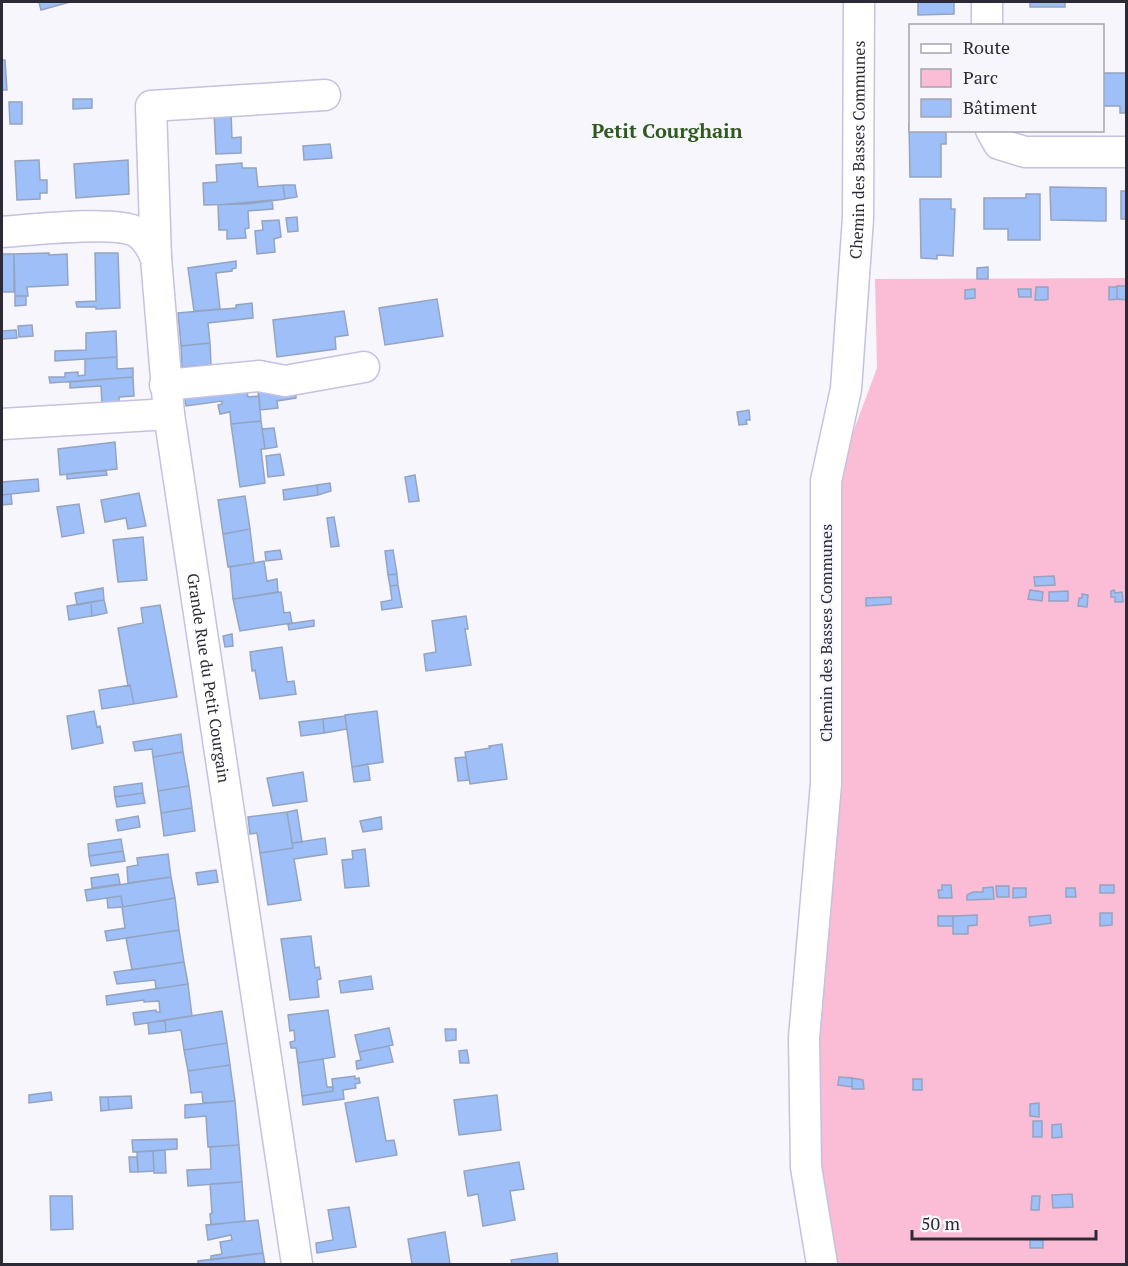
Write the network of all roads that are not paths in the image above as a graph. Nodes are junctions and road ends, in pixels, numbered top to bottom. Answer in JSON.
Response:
{"nodes":[{"id":1,"x":859,"y":2,"type":"edge"},
{"id":2,"x":987,"y":2,"type":"edge"},
{"id":3,"x":987,"y":24,"type":"edge"},
{"id":4,"x":325,"y":95,"type":"dead end"},
{"id":5,"x":992,"y":132,"type":"edge"},
{"id":6,"x":1126,"y":152,"type":"edge"},
{"id":7,"x":2,"y":232,"type":"edge"},
{"id":8,"x":156,"y":258,"type":"junction"},
{"id":9,"x":364,"y":367,"type":"dead end"},
{"id":10,"x":167,"y":400,"type":"junction"},
{"id":11,"x":2,"y":424,"type":"edge"},
{"id":12,"x":297,"y":1264,"type":"edge"},
{"id":13,"x":822,"y":1264,"type":"edge"}],
"edges":[{"from":1,"to":13,"type":"street","name":"Chemin des Basses Communes"},
{"from":2,"to":3,"type":"street"},
{"from":4,"to":8,"type":"street","name":"Grande Rue du Petit Courgain"},
{"from":5,"to":6,"type":"street"},
{"from":7,"to":8,"type":"street"},
{"from":8,"to":10,"type":"street","name":"Grande Rue du Petit Courgain"},
{"from":9,"to":10,"type":"street"},
{"from":10,"to":11,"type":"street"},
{"from":10,"to":12,"type":"street","name":"Grande Rue du Petit Courgain"}]}
